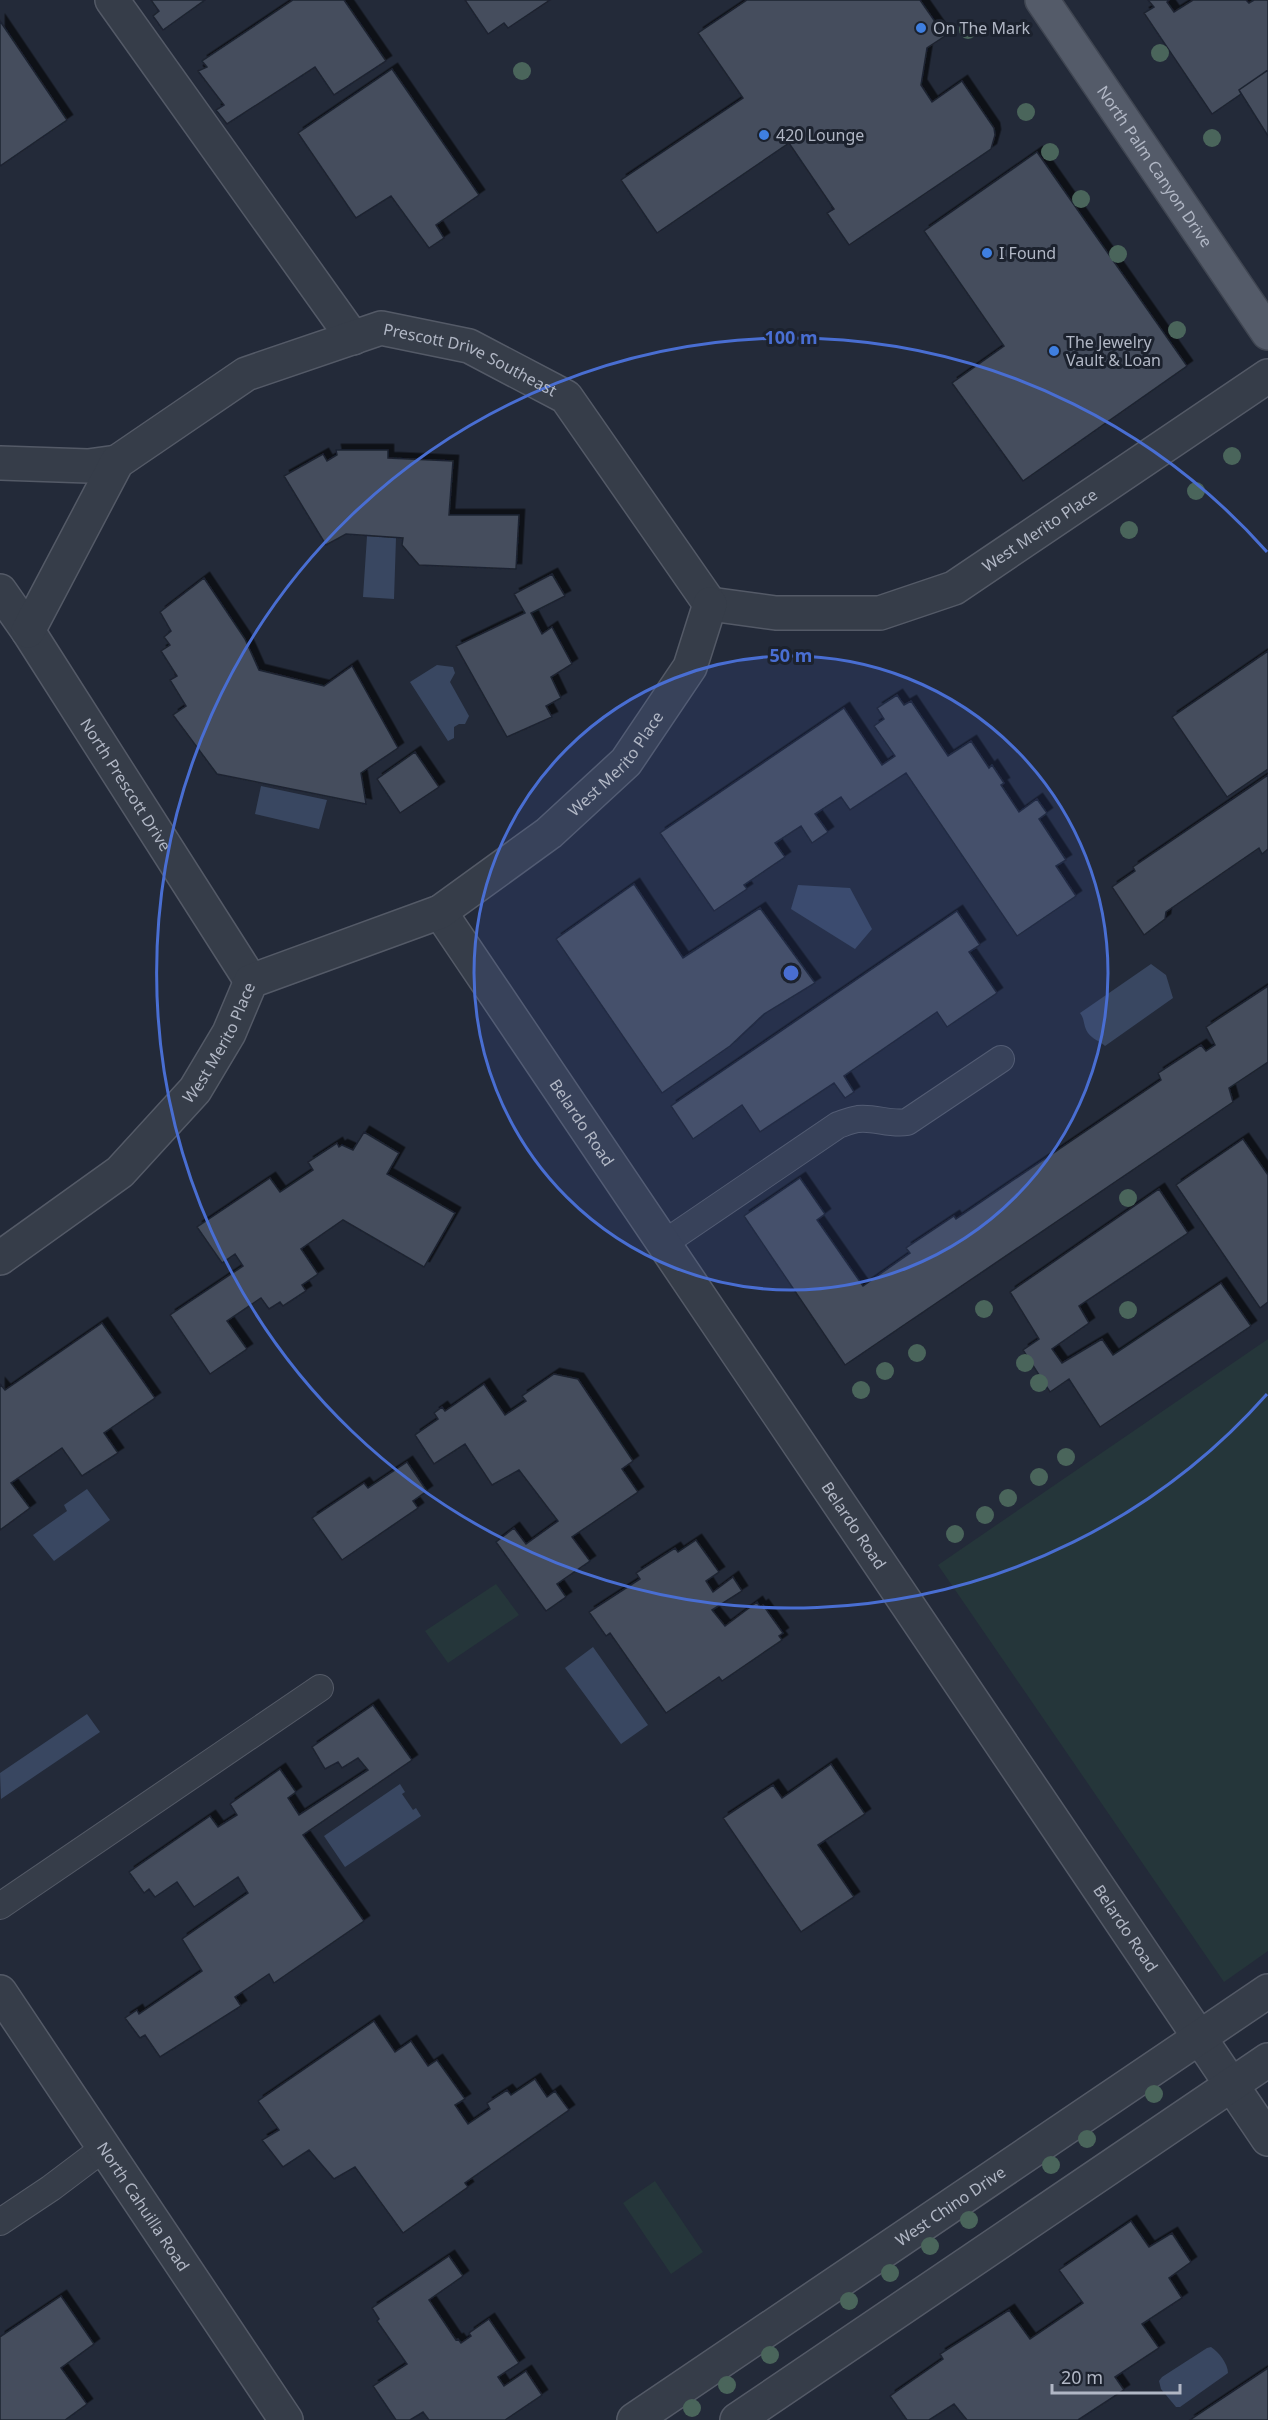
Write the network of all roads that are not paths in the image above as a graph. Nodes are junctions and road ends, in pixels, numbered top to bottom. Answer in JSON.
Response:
{"nodes":[{"id":1,"x":112,"y":0,"type":"edge"},
{"id":2,"x":1042,"y":0,"type":"edge"},
{"id":3,"x":1268,"y":333,"type":"edge"},
{"id":4,"x":353,"y":338,"type":"junction"},
{"id":5,"x":1268,"y":376,"type":"edge"},
{"id":6,"x":117,"y":462,"type":"junction"},
{"id":7,"x":0,"y":463,"type":"edge"},
{"id":8,"x":2,"y":599,"type":"edge"},
{"id":9,"x":710,"y":604,"type":"junction"},
{"id":10,"x":28,"y":631,"type":"junction"},
{"id":11,"x":441,"y":912,"type":"junction"},
{"id":12,"x":251,"y":981,"type":"junction"},
{"id":13,"x":1001,"y":1059,"type":"dead end"},
{"id":14,"x":663,"y":1244,"type":"junction"},
{"id":15,"x":0,"y":1257,"type":"edge"},
{"id":16,"x":320,"y":1688,"type":"dead end"},
{"id":17,"x":0,"y":1906,"type":"edge"},
{"id":18,"x":1268,"y":1991,"type":"edge"},
{"id":19,"x":0,"y":1992,"type":"edge"},
{"id":20,"x":1198,"y":2038,"type":"junction"},
{"id":21,"x":1268,"y":2060,"type":"edge"},
{"id":22,"x":1231,"y":2085,"type":"junction"},
{"id":23,"x":1268,"y":2139,"type":"edge"},
{"id":24,"x":104,"y":2148,"type":"junction"},
{"id":25,"x":0,"y":2222,"type":"edge"},
{"id":26,"x":286,"y":2420,"type":"edge"},
{"id":27,"x":634,"y":2420,"type":"edge"},
{"id":28,"x":737,"y":2420,"type":"edge"}],
"edges":[{"from":1,"to":4,"type":"street"},
{"from":2,"to":3,"type":"main road","name":"North Palm Canyon Drive"},
{"from":4,"to":6,"type":"street","name":"Prescott Drive Southeast"},
{"from":4,"to":9,"type":"street","name":"Prescott Drive Southeast"},
{"from":5,"to":9,"type":"street","name":"West Merito Place"},
{"from":6,"to":7,"type":"street","name":"Prescott Drive Southeast"},
{"from":6,"to":10,"type":"street","name":"Prescott Drive Southeast"},
{"from":8,"to":10,"type":"street","name":"North Prescott Drive"},
{"from":9,"to":11,"type":"street","name":"West Merito Place"},
{"from":10,"to":12,"type":"street","name":"North Prescott Drive"},
{"from":11,"to":12,"type":"street","name":"West Merito Place"},
{"from":11,"to":14,"type":"street","name":"Belardo Road"},
{"from":12,"to":15,"type":"street","name":"West Merito Place"},
{"from":13,"to":14,"type":"lane"},
{"from":14,"to":20,"type":"street","name":"Belardo Road"},
{"from":16,"to":17,"type":"lane"},
{"from":18,"to":20,"type":"street","name":"West Chino Drive"},
{"from":19,"to":24,"type":"street","name":"North Cahuilla Road"},
{"from":20,"to":22,"type":"street","name":"Belardo Road"},
{"from":20,"to":27,"type":"street","name":"West Chino Drive"},
{"from":21,"to":22,"type":"street"},
{"from":22,"to":23,"type":"street","name":"Belardo Road"},
{"from":22,"to":28,"type":"street"},
{"from":24,"to":25,"type":"lane"},
{"from":24,"to":26,"type":"street","name":"North Cahuilla Road"}]}
